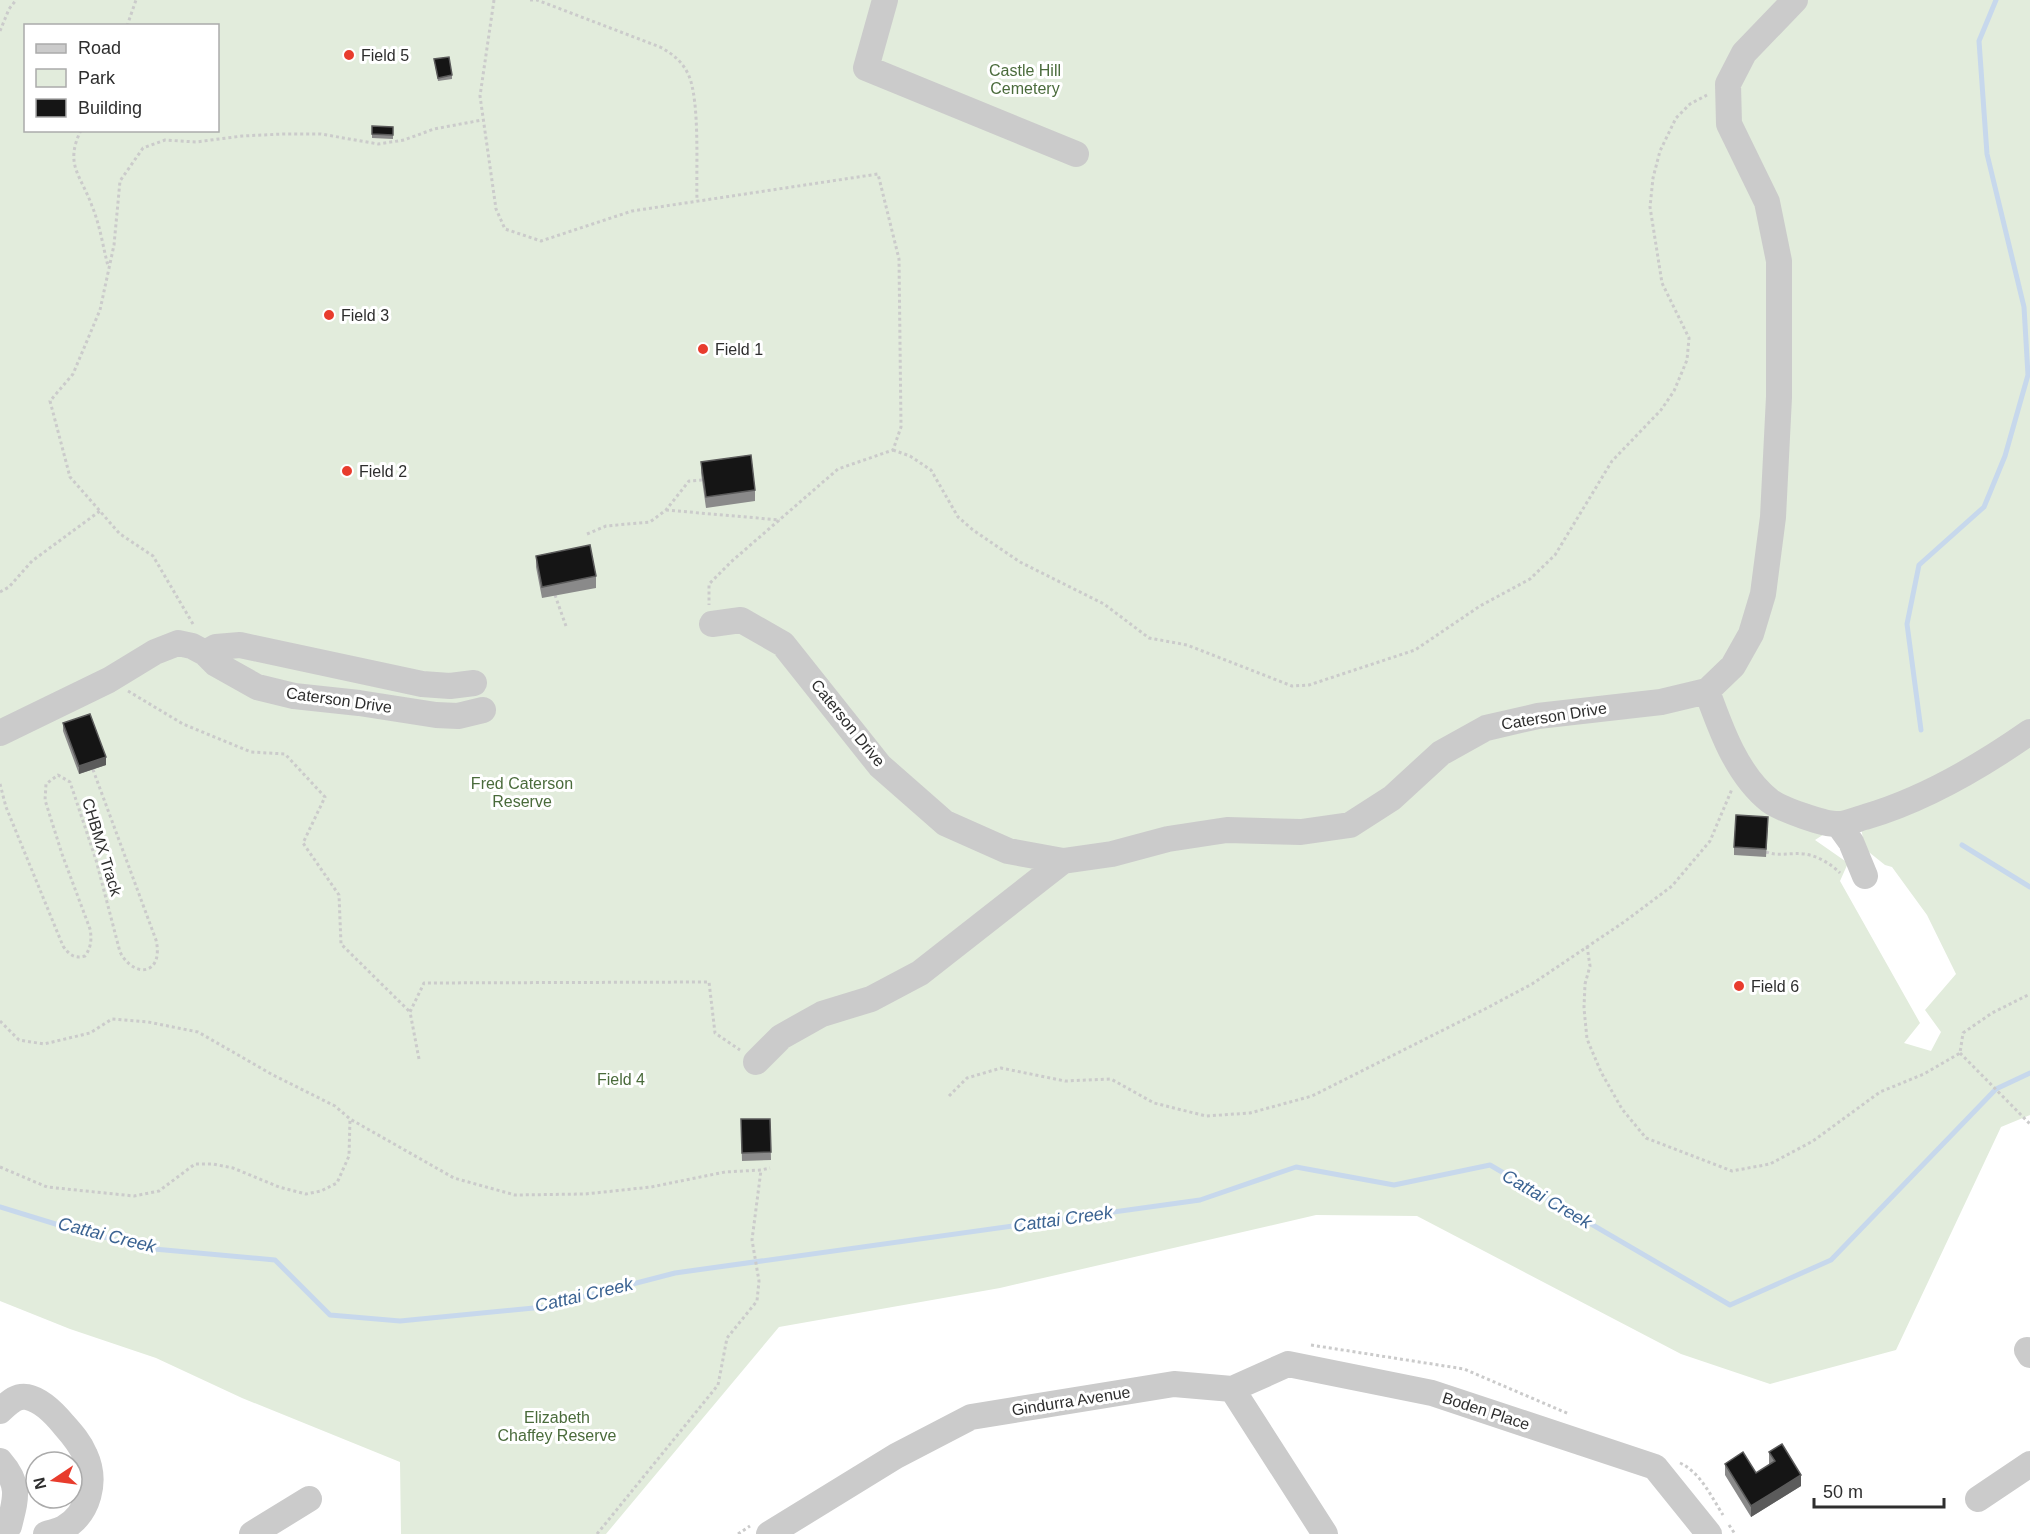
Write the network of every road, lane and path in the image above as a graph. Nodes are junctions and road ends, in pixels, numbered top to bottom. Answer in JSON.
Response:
{"nodes":[{"id":1,"x":16,"y":0,"type":"edge"},
{"id":2,"x":136,"y":0,"type":"edge"},
{"id":3,"x":494,"y":0,"type":"edge"},
{"id":4,"x":530,"y":0,"type":"edge"},
{"id":5,"x":885,"y":0,"type":"edge"},
{"id":6,"x":1795,"y":0,"type":"edge"},
{"id":7,"x":128,"y":24,"type":"edge"},
{"id":8,"x":0,"y":32,"type":"edge"},
{"id":9,"x":1728,"y":84,"type":"junction"},
{"id":10,"x":483,"y":120,"type":"junction"},
{"id":11,"x":80,"y":132,"type":"edge"},
{"id":12,"x":1076,"y":154,"type":"dead end"},
{"id":13,"x":697,"y":201,"type":"junction"},
{"id":14,"x":109,"y":268,"type":"junction"},
{"id":15,"x":893,"y":450,"type":"junction"},
{"id":16,"x":702,"y":480,"type":"edge"},
{"id":17,"x":666,"y":510,"type":"junction"},
{"id":18,"x":100,"y":511,"type":"junction"},
{"id":19,"x":780,"y":520,"type":"junction"},
{"id":20,"x":587,"y":534,"type":"dead end"},
{"id":21,"x":0,"y":592,"type":"edge"},
{"id":22,"x":555,"y":595,"type":"edge"},
{"id":23,"x":712,"y":624,"type":"joint"},
{"id":24,"x":567,"y":629,"type":"dead end"},
{"id":25,"x":199,"y":649,"type":"junction"},
{"id":26,"x":366,"y":672,"type":"junction"},
{"id":27,"x":110,"y":680,"type":"junction"},
{"id":28,"x":1707,"y":691,"type":"junction"},
{"id":29,"x":359,"y":703,"type":"junction"},
{"id":30,"x":2030,"y":732,"type":"edge"},
{"id":31,"x":0,"y":733,"type":"edge"},
{"id":32,"x":90,"y":757,"type":"edge"},
{"id":33,"x":1746,"y":776,"type":"junction"},
{"id":34,"x":0,"y":784,"type":"edge"},
{"id":35,"x":1838,"y":824,"type":"junction"},
{"id":36,"x":1767,"y":852,"type":"edge"},
{"id":37,"x":1063,"y":861,"type":"junction"},
{"id":38,"x":1865,"y":876,"type":"joint"},
{"id":39,"x":1587,"y":946,"type":"junction"},
{"id":40,"x":2030,"y":994,"type":"edge"},
{"id":41,"x":410,"y":1012,"type":"junction"},
{"id":42,"x":0,"y":1021,"type":"edge"},
{"id":43,"x":1960,"y":1053,"type":"junction"},
{"id":44,"x":419,"y":1059,"type":"dead end"},
{"id":45,"x":756,"y":1062,"type":"joint"},
{"id":46,"x":949,"y":1096,"type":"dead end"},
{"id":47,"x":350,"y":1119,"type":"junction"},
{"id":48,"x":2030,"y":1124,"type":"edge"},
{"id":49,"x":0,"y":1167,"type":"edge"},
{"id":50,"x":770,"y":1168,"type":"dead end"},
{"id":51,"x":760,"y":1170,"type":"junction"},
{"id":52,"x":1232,"y":1389,"type":"junction"},
{"id":53,"x":0,"y":1411,"type":"edge"},
{"id":54,"x":0,"y":1461,"type":"edge"},
{"id":55,"x":2030,"y":1464,"type":"edge"},
{"id":56,"x":309,"y":1499,"type":"dead end"},
{"id":57,"x":1978,"y":1499,"type":"dead end"},
{"id":58,"x":4,"y":1528,"type":"edge"},
{"id":59,"x":36,"y":1534,"type":"edge"},
{"id":60,"x":46,"y":1534,"type":"edge"},
{"id":61,"x":252,"y":1534,"type":"edge"},
{"id":62,"x":597,"y":1534,"type":"edge"},
{"id":63,"x":770,"y":1534,"type":"edge"},
{"id":64,"x":1325,"y":1534,"type":"edge"},
{"id":65,"x":1709,"y":1534,"type":"edge"}],
"edges":[{"from":1,"to":8,"type":"path"},
{"from":2,"to":7,"type":"path"},
{"from":3,"to":10,"type":"path"},
{"from":4,"to":13,"type":"path"},
{"from":5,"to":12,"type":"street"},
{"from":6,"to":9,"type":"street"},
{"from":9,"to":15,"type":"path"},
{"from":9,"to":28,"type":"street"},
{"from":10,"to":13,"type":"path"},
{"from":10,"to":14,"type":"path"},
{"from":11,"to":14,"type":"path"},
{"from":13,"to":15,"type":"path"},
{"from":14,"to":18,"type":"path"},
{"from":15,"to":19,"type":"path"},
{"from":16,"to":17,"type":"path"},
{"from":17,"to":19,"type":"path"},
{"from":17,"to":20,"type":"path"},
{"from":18,"to":21,"type":"path"},
{"from":18,"to":25,"type":"path"},
{"from":19,"to":23,"type":"path"},
{"from":22,"to":24,"type":"path"},
{"from":23,"to":37,"type":"street","name":"Caterson Drive"},
{"from":25,"to":26,"type":"street","name":"Caterson Drive"},
{"from":25,"to":27,"type":"street","name":"Caterson Drive"},
{"from":25,"to":29,"type":"street","name":"Caterson Drive"},
{"from":26,"to":29,"type":"street"},
{"from":26,"to":29,"type":"street","name":"Caterson Drive"},
{"from":27,"to":31,"type":"street","name":"Caterson Drive"},
{"from":27,"to":41,"type":"path"},
{"from":28,"to":33,"type":"street"},
{"from":28,"to":37,"type":"street","name":"Caterson Drive"},
{"from":30,"to":35,"type":"street"},
{"from":32,"to":34,"type":"path","name":"CHBMX Track"},
{"from":33,"to":35,"type":"street"},
{"from":33,"to":39,"type":"path"},
{"from":35,"to":38,"type":"street"},
{"from":36,"to":38,"type":"path"},
{"from":37,"to":45,"type":"street"},
{"from":39,"to":43,"type":"path"},
{"from":39,"to":46,"type":"path"},
{"from":40,"to":43,"type":"path"},
{"from":41,"to":44,"type":"path"},
{"from":41,"to":45,"type":"path"},
{"from":42,"to":47,"type":"path"},
{"from":43,"to":48,"type":"path"},
{"from":47,"to":49,"type":"path"},
{"from":47,"to":51,"type":"path"},
{"from":50,"to":51,"type":"path"},
{"from":51,"to":62,"type":"path"},
{"from":52,"to":63,"type":"street","name":"Gindurra Avenue"},
{"from":52,"to":64,"type":"street"},
{"from":52,"to":65,"type":"street","name":"Boden Place"},
{"from":53,"to":60,"type":"street"},
{"from":54,"to":58,"type":"street"},
{"from":55,"to":57,"type":"street"},
{"from":56,"to":61,"type":"street"},
{"from":58,"to":59,"type":"street"}]}
